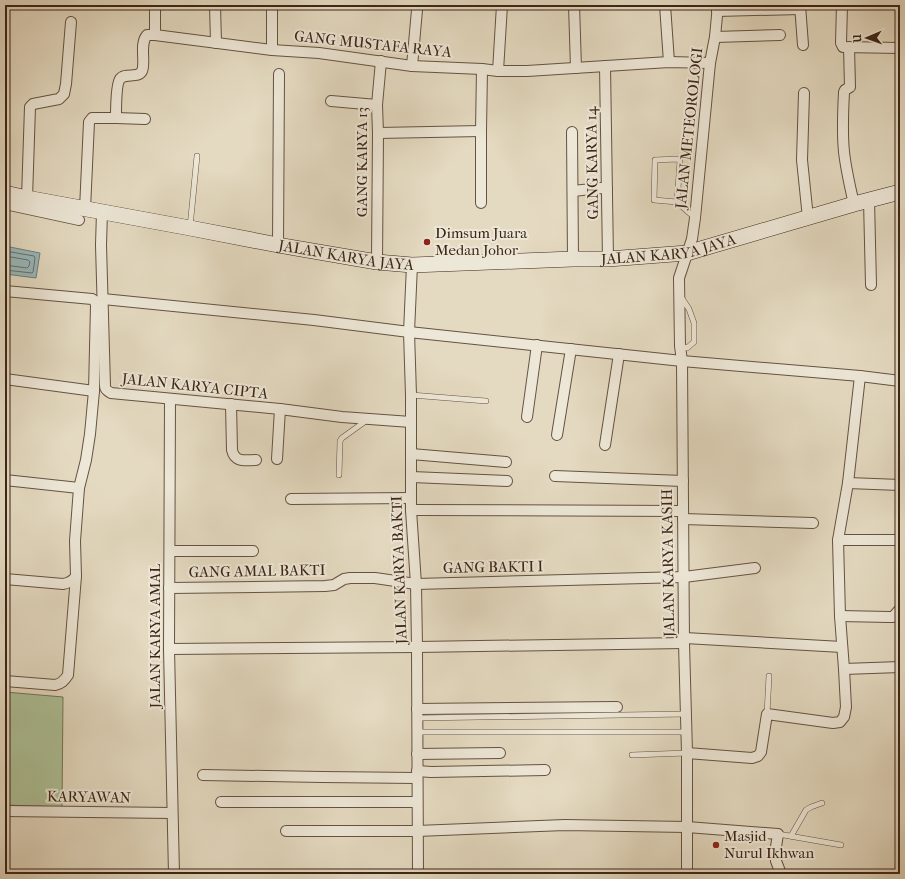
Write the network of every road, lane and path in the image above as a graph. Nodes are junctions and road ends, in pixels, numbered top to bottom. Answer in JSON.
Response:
{"nodes":[{"id":1,"x":155,"y":5,"type":"edge"},
{"id":2,"x":215,"y":5,"type":"edge"},
{"id":3,"x":272,"y":5,"type":"edge"},
{"id":4,"x":502,"y":5,"type":"edge"},
{"id":5,"x":574,"y":5,"type":"edge"},
{"id":6,"x":665,"y":5,"type":"edge"},
{"id":7,"x":842,"y":5,"type":"edge"},
{"id":8,"x":800,"y":7,"type":"edge"},
{"id":9,"x":717,"y":8,"type":"edge"},
{"id":10,"x":417,"y":10,"type":"dead end"},
{"id":11,"x":72,"y":22,"type":"dead end"},
{"id":12,"x":780,"y":35,"type":"dead end"},
{"id":13,"x":150,"y":36,"type":"junction"},
{"id":14,"x":715,"y":37,"type":"junction"},
{"id":15,"x":216,"y":43,"type":"junction"},
{"id":16,"x":803,"y":45,"type":"dead end"},
{"id":17,"x":849,"y":47,"type":"junction"},
{"id":18,"x":900,"y":48,"type":"edge"},
{"id":19,"x":272,"y":50,"type":"junction"},
{"id":20,"x":381,"y":61,"type":"junction"},
{"id":21,"x":669,"y":62,"type":"junction"},
{"id":22,"x":710,"y":63,"type":"junction"},
{"id":23,"x":412,"y":66,"type":"junction"},
{"id":24,"x":605,"y":66,"type":"junction"},
{"id":25,"x":576,"y":68,"type":"junction"},
{"id":26,"x":482,"y":69,"type":"junction"},
{"id":27,"x":498,"y":71,"type":"junction"},
{"id":28,"x":279,"y":74,"type":"dead end"},
{"id":29,"x":804,"y":93,"type":"dead end"},
{"id":30,"x":331,"y":101,"type":"dead end"},
{"id":31,"x":377,"y":105,"type":"junction"},
{"id":32,"x":116,"y":118,"type":"junction"},
{"id":33,"x":145,"y":119,"type":"dead end"},
{"id":34,"x":481,"y":132,"type":"junction"},
{"id":35,"x":572,"y":132,"type":"dead end"},
{"id":36,"x":378,"y":133,"type":"junction"},
{"id":37,"x":197,"y":156,"type":"dead end"},
{"id":38,"x":607,"y":189,"type":"junction"},
{"id":39,"x":573,"y":191,"type":"junction"},
{"id":40,"x":900,"y":192,"type":"edge"},
{"id":41,"x":5,"y":193,"type":"edge"},
{"id":42,"x":27,"y":198,"type":"junction"},
{"id":43,"x":869,"y":200,"type":"junction"},
{"id":44,"x":677,"y":202,"type":"junction"},
{"id":45,"x":481,"y":203,"type":"dead end"},
{"id":46,"x":5,"y":204,"type":"edge"},
{"id":47,"x":854,"y":204,"type":"junction"},
{"id":48,"x":102,"y":212,"type":"junction"},
{"id":49,"x":82,"y":214,"type":"junction"},
{"id":50,"x":695,"y":218,"type":"junction"},
{"id":51,"x":808,"y":218,"type":"junction"},
{"id":52,"x":190,"y":228,"type":"junction"},
{"id":53,"x":278,"y":245,"type":"junction"},
{"id":54,"x":687,"y":253,"type":"junction"},
{"id":55,"x":573,"y":259,"type":"junction"},
{"id":56,"x":608,"y":259,"type":"junction"},
{"id":57,"x":376,"y":262,"type":"junction"},
{"id":58,"x":412,"y":265,"type":"junction"},
{"id":59,"x":871,"y":285,"type":"dead end"},
{"id":60,"x":5,"y":291,"type":"edge"},
{"id":61,"x":679,"y":295,"type":"junction"},
{"id":62,"x":103,"y":299,"type":"junction"},
{"id":63,"x":409,"y":332,"type":"junction"},
{"id":64,"x":537,"y":345,"type":"junction"},
{"id":65,"x":680,"y":346,"type":"junction"},
{"id":66,"x":571,"y":348,"type":"junction"},
{"id":67,"x":619,"y":354,"type":"junction"},
{"id":68,"x":682,"y":361,"type":"junction"},
{"id":69,"x":860,"y":376,"type":"junction"},
{"id":70,"x":5,"y":379,"type":"edge"},
{"id":71,"x":900,"y":381,"type":"edge"},
{"id":72,"x":94,"y":391,"type":"junction"},
{"id":73,"x":411,"y":395,"type":"junction"},
{"id":74,"x":170,"y":399,"type":"junction"},
{"id":75,"x":486,"y":400,"type":"dead end"},
{"id":76,"x":231,"y":404,"type":"junction"},
{"id":77,"x":280,"y":409,"type":"junction"},
{"id":78,"x":527,"y":417,"type":"dead end"},
{"id":79,"x":368,"y":419,"type":"junction"},
{"id":80,"x":411,"y":422,"type":"junction"},
{"id":81,"x":557,"y":435,"type":"dead end"},
{"id":82,"x":605,"y":445,"type":"dead end"},
{"id":83,"x":411,"y":454,"type":"junction"},
{"id":84,"x":277,"y":459,"type":"dead end"},
{"id":85,"x":256,"y":460,"type":"dead end"},
{"id":86,"x":506,"y":462,"type":"dead end"},
{"id":87,"x":339,"y":475,"type":"dead end"},
{"id":88,"x":555,"y":476,"type":"dead end"},
{"id":89,"x":412,"y":477,"type":"junction"},
{"id":90,"x":5,"y":480,"type":"edge"},
{"id":91,"x":508,"y":481,"type":"dead end"},
{"id":92,"x":683,"y":481,"type":"junction"},
{"id":93,"x":848,"y":483,"type":"junction"},
{"id":94,"x":900,"y":485,"type":"edge"},
{"id":95,"x":79,"y":488,"type":"junction"},
{"id":96,"x":411,"y":498,"type":"junction"},
{"id":97,"x":291,"y":499,"type":"dead end"},
{"id":98,"x":412,"y":510,"type":"junction"},
{"id":99,"x":683,"y":515,"type":"junction"},
{"id":100,"x":813,"y":523,"type":"dead end"},
{"id":101,"x":838,"y":540,"type":"junction"},
{"id":102,"x":900,"y":540,"type":"edge"},
{"id":103,"x":170,"y":551,"type":"junction"},
{"id":104,"x":253,"y":551,"type":"dead end"},
{"id":105,"x":755,"y":568,"type":"dead end"},
{"id":106,"x":76,"y":576,"type":"junction"},
{"id":107,"x":684,"y":576,"type":"junction"},
{"id":108,"x":5,"y":579,"type":"edge"},
{"id":109,"x":416,"y":584,"type":"junction"},
{"id":110,"x":169,"y":588,"type":"junction"},
{"id":111,"x":900,"y":609,"type":"edge"},
{"id":112,"x":840,"y":616,"type":"junction"},
{"id":113,"x":684,"y":640,"type":"junction"},
{"id":114,"x":417,"y":647,"type":"junction"},
{"id":115,"x":842,"y":647,"type":"junction"},
{"id":116,"x":169,"y":649,"type":"junction"},
{"id":117,"x":900,"y":667,"type":"edge"},
{"id":118,"x":844,"y":669,"type":"junction"},
{"id":119,"x":768,"y":676,"type":"dead end"},
{"id":120,"x":5,"y":681,"type":"edge"},
{"id":121,"x":617,"y":707,"type":"dead end"},
{"id":122,"x":417,"y":713,"type":"junction"},
{"id":123,"x":687,"y":714,"type":"junction"},
{"id":124,"x":767,"y":714,"type":"junction"},
{"id":125,"x":417,"y":732,"type":"junction"},
{"id":126,"x":687,"y":732,"type":"junction"},
{"id":127,"x":500,"y":753,"type":"dead end"},
{"id":128,"x":687,"y":753,"type":"junction"},
{"id":129,"x":417,"y":754,"type":"junction"},
{"id":130,"x":632,"y":755,"type":"dead end"},
{"id":131,"x":545,"y":770,"type":"dead end"},
{"id":132,"x":417,"y":774,"type":"junction"},
{"id":133,"x":203,"y":775,"type":"dead end"},
{"id":134,"x":221,"y":802,"type":"dead end"},
{"id":135,"x":417,"y":802,"type":"junction"},
{"id":136,"x":822,"y":803,"type":"dead end"},
{"id":137,"x":5,"y":811,"type":"edge"},
{"id":138,"x":172,"y":813,"type":"junction"},
{"id":139,"x":687,"y":827,"type":"junction"},
{"id":140,"x":286,"y":831,"type":"dead end"},
{"id":141,"x":418,"y":831,"type":"junction"},
{"id":142,"x":778,"y":834,"type":"junction"},
{"id":143,"x":791,"y":836,"type":"junction"},
{"id":144,"x":841,"y":845,"type":"dead end"},
{"id":145,"x":174,"y":874,"type":"edge"},
{"id":146,"x":418,"y":874,"type":"edge"},
{"id":147,"x":687,"y":874,"type":"edge"},
{"id":148,"x":781,"y":874,"type":"edge"}],
"edges":[{"from":1,"to":13,"type":"street"},
{"from":2,"to":15,"type":"street"},
{"from":3,"to":19,"type":"street"},
{"from":4,"to":27,"type":"street"},
{"from":5,"to":25,"type":"street"},
{"from":6,"to":21,"type":"street"},
{"from":7,"to":17,"type":"street"},
{"from":8,"to":9,"type":"street"},
{"from":8,"to":16,"type":"street"},
{"from":9,"to":14,"type":"street","name":"JALAN METEOROLOGI"},
{"from":10,"to":23,"type":"street"},
{"from":11,"to":42,"type":"street"},
{"from":12,"to":14,"type":"street"},
{"from":13,"to":15,"type":"street","name":"GANG MUSTAFA RAYA"},
{"from":13,"to":32,"type":"street"},
{"from":14,"to":22,"type":"street","name":"JALAN METEOROLOGI"},
{"from":15,"to":19,"type":"street","name":"GANG MUSTAFA RAYA"},
{"from":17,"to":18,"type":"street"},
{"from":17,"to":47,"type":"street"},
{"from":19,"to":20,"type":"street","name":"GANG MUSTAFA RAYA"},
{"from":20,"to":23,"type":"street","name":"GANG MUSTAFA RAYA"},
{"from":20,"to":31,"type":"street","name":"GANG KARYA 13"},
{"from":21,"to":22,"type":"street","name":"GANG MUSTAFA RAYA"},
{"from":21,"to":24,"type":"street","name":"GANG MUSTAFA RAYA"},
{"from":22,"to":50,"type":"street","name":"JALAN METEOROLOGI"},
{"from":23,"to":26,"type":"street","name":"GANG MUSTAFA RAYA"},
{"from":24,"to":25,"type":"street","name":"GANG MUSTAFA RAYA"},
{"from":24,"to":38,"type":"street","name":"GANG KARYA 14"},
{"from":25,"to":27,"type":"street","name":"GANG MUSTAFA RAYA"},
{"from":26,"to":27,"type":"street","name":"GANG MUSTAFA RAYA"},
{"from":26,"to":34,"type":"street"},
{"from":28,"to":53,"type":"street"},
{"from":29,"to":51,"type":"street"},
{"from":30,"to":31,"type":"street"},
{"from":31,"to":36,"type":"street","name":"GANG KARYA 13"},
{"from":32,"to":33,"type":"street"},
{"from":32,"to":49,"type":"street"},
{"from":34,"to":36,"type":"street"},
{"from":34,"to":45,"type":"street"},
{"from":35,"to":39,"type":"street"},
{"from":36,"to":57,"type":"street","name":"GANG KARYA 13"},
{"from":37,"to":52,"type":"lane"},
{"from":38,"to":39,"type":"street"},
{"from":38,"to":56,"type":"street","name":"GANG KARYA 14"},
{"from":39,"to":55,"type":"street"},
{"from":40,"to":43,"type":"main road","name":"JALAN KARYA JAYA"},
{"from":41,"to":42,"type":"main road","name":"JALAN KARYA JAYA"},
{"from":42,"to":49,"type":"main road","name":"JALAN KARYA JAYA"},
{"from":43,"to":47,"type":"main road","name":"JALAN KARYA JAYA"},
{"from":43,"to":59,"type":"street"},
{"from":44,"to":44,"type":"lane"},
{"from":44,"to":50,"type":"lane"},
{"from":46,"to":49,"type":"street"},
{"from":47,"to":51,"type":"main road","name":"JALAN KARYA JAYA"},
{"from":48,"to":49,"type":"main road","name":"JALAN KARYA JAYA"},
{"from":48,"to":52,"type":"main road","name":"JALAN KARYA JAYA"},
{"from":48,"to":62,"type":"street","name":"JALAN KARYA CIPTA"},
{"from":50,"to":54,"type":"street","name":"JALAN METEOROLOGI"},
{"from":51,"to":54,"type":"main road","name":"JALAN KARYA JAYA"},
{"from":52,"to":53,"type":"main road","name":"JALAN KARYA JAYA"},
{"from":53,"to":57,"type":"main road","name":"JALAN KARYA JAYA"},
{"from":54,"to":56,"type":"main road","name":"JALAN KARYA JAYA"},
{"from":54,"to":61,"type":"street","name":"JALAN KARYA KASIH"},
{"from":55,"to":56,"type":"main road","name":"JALAN KARYA JAYA"},
{"from":55,"to":58,"type":"main road","name":"JALAN KARYA JAYA"},
{"from":57,"to":58,"type":"main road","name":"JALAN KARYA JAYA"},
{"from":58,"to":63,"type":"street","name":"JALAN KARYA BAKTI"},
{"from":60,"to":72,"type":"street"},
{"from":61,"to":65,"type":"street","name":"JALAN KARYA KASIH"},
{"from":61,"to":65,"type":"lane"},
{"from":62,"to":63,"type":"street"},
{"from":62,"to":74,"type":"street","name":"JALAN KARYA CIPTA"},
{"from":63,"to":64,"type":"street"},
{"from":63,"to":73,"type":"street","name":"JALAN KARYA BAKTI"},
{"from":64,"to":66,"type":"street"},
{"from":64,"to":78,"type":"street"},
{"from":65,"to":68,"type":"street","name":"JALAN KARYA KASIH"},
{"from":66,"to":67,"type":"street"},
{"from":66,"to":81,"type":"street"},
{"from":67,"to":68,"type":"street"},
{"from":67,"to":82,"type":"street"},
{"from":68,"to":69,"type":"street"},
{"from":68,"to":92,"type":"street","name":"JALAN KARYA KASIH"},
{"from":69,"to":71,"type":"street"},
{"from":69,"to":93,"type":"street"},
{"from":70,"to":72,"type":"street"},
{"from":72,"to":95,"type":"street"},
{"from":73,"to":75,"type":"lane"},
{"from":73,"to":80,"type":"street","name":"JALAN KARYA BAKTI"},
{"from":74,"to":76,"type":"street","name":"JALAN KARYA CIPTA"},
{"from":74,"to":103,"type":"street","name":"JALAN KARYA AMAL"},
{"from":76,"to":77,"type":"street","name":"JALAN KARYA CIPTA"},
{"from":76,"to":85,"type":"street"},
{"from":77,"to":79,"type":"street","name":"JALAN KARYA CIPTA"},
{"from":77,"to":84,"type":"street"},
{"from":79,"to":80,"type":"street","name":"JALAN KARYA CIPTA"},
{"from":79,"to":87,"type":"lane"},
{"from":80,"to":83,"type":"street","name":"JALAN KARYA BAKTI"},
{"from":83,"to":86,"type":"street"},
{"from":83,"to":89,"type":"street","name":"JALAN KARYA BAKTI"},
{"from":88,"to":92,"type":"street"},
{"from":89,"to":91,"type":"street"},
{"from":89,"to":96,"type":"street","name":"JALAN KARYA BAKTI"},
{"from":90,"to":95,"type":"street"},
{"from":92,"to":99,"type":"street","name":"JALAN KARYA KASIH"},
{"from":93,"to":94,"type":"street"},
{"from":93,"to":101,"type":"street"},
{"from":95,"to":106,"type":"street"},
{"from":96,"to":97,"type":"street"},
{"from":96,"to":98,"type":"street","name":"JALAN KARYA BAKTI"},
{"from":98,"to":99,"type":"street"},
{"from":98,"to":109,"type":"street","name":"JALAN KARYA BAKTI"},
{"from":99,"to":100,"type":"street"},
{"from":99,"to":107,"type":"street","name":"JALAN KARYA KASIH"},
{"from":101,"to":102,"type":"street"},
{"from":101,"to":112,"type":"street"},
{"from":103,"to":104,"type":"street"},
{"from":103,"to":110,"type":"street","name":"JALAN KARYA AMAL"},
{"from":105,"to":107,"type":"street","name":"GANG BAKTI I"},
{"from":106,"to":108,"type":"street"},
{"from":106,"to":120,"type":"street"},
{"from":107,"to":109,"type":"street","name":"GANG BAKTI I"},
{"from":107,"to":113,"type":"street","name":"JALAN KARYA KASIH"},
{"from":109,"to":110,"type":"street","name":"GANG AMAL BAKTI"},
{"from":109,"to":114,"type":"street","name":"JALAN KARYA BAKTI"},
{"from":110,"to":116,"type":"street","name":"JALAN KARYA AMAL"},
{"from":111,"to":112,"type":"street"},
{"from":112,"to":115,"type":"street"},
{"from":113,"to":114,"type":"street"},
{"from":113,"to":115,"type":"street"},
{"from":113,"to":123,"type":"street","name":"JALAN KARYA KASIH"},
{"from":114,"to":116,"type":"street"},
{"from":114,"to":122,"type":"street","name":"JALAN KARYA BAKTI"},
{"from":115,"to":118,"type":"street"},
{"from":116,"to":138,"type":"street","name":"JALAN KARYA AMAL"},
{"from":117,"to":118,"type":"street"},
{"from":118,"to":124,"type":"street"},
{"from":119,"to":124,"type":"lane"},
{"from":121,"to":122,"type":"street"},
{"from":122,"to":123,"type":"lane"},
{"from":122,"to":125,"type":"street","name":"JALAN KARYA BAKTI"},
{"from":123,"to":126,"type":"street","name":"JALAN KARYA KASIH"},
{"from":124,"to":128,"type":"street"},
{"from":125,"to":126,"type":"lane"},
{"from":125,"to":129,"type":"street","name":"JALAN KARYA BAKTI"},
{"from":126,"to":128,"type":"street","name":"JALAN KARYA KASIH"},
{"from":127,"to":129,"type":"street"},
{"from":128,"to":130,"type":"lane"},
{"from":128,"to":139,"type":"street","name":"JALAN KARYA KASIH"},
{"from":129,"to":132,"type":"street","name":"JALAN KARYA BAKTI"},
{"from":131,"to":132,"type":"street"},
{"from":132,"to":133,"type":"street"},
{"from":132,"to":135,"type":"street","name":"JALAN KARYA BAKTI"},
{"from":134,"to":135,"type":"street"},
{"from":135,"to":141,"type":"street","name":"JALAN KARYA BAKTI"},
{"from":136,"to":143,"type":"lane"},
{"from":137,"to":138,"type":"street","name":"KARYAWAN"},
{"from":138,"to":145,"type":"street","name":"JALAN KARYA AMAL"},
{"from":139,"to":141,"type":"street"},
{"from":139,"to":142,"type":"street"},
{"from":139,"to":147,"type":"street","name":"JALAN KARYA KASIH"},
{"from":140,"to":141,"type":"street"},
{"from":141,"to":146,"type":"street","name":"JALAN KARYA BAKTI"},
{"from":142,"to":143,"type":"lane"},
{"from":142,"to":148,"type":"street"},
{"from":143,"to":144,"type":"lane"}]}
